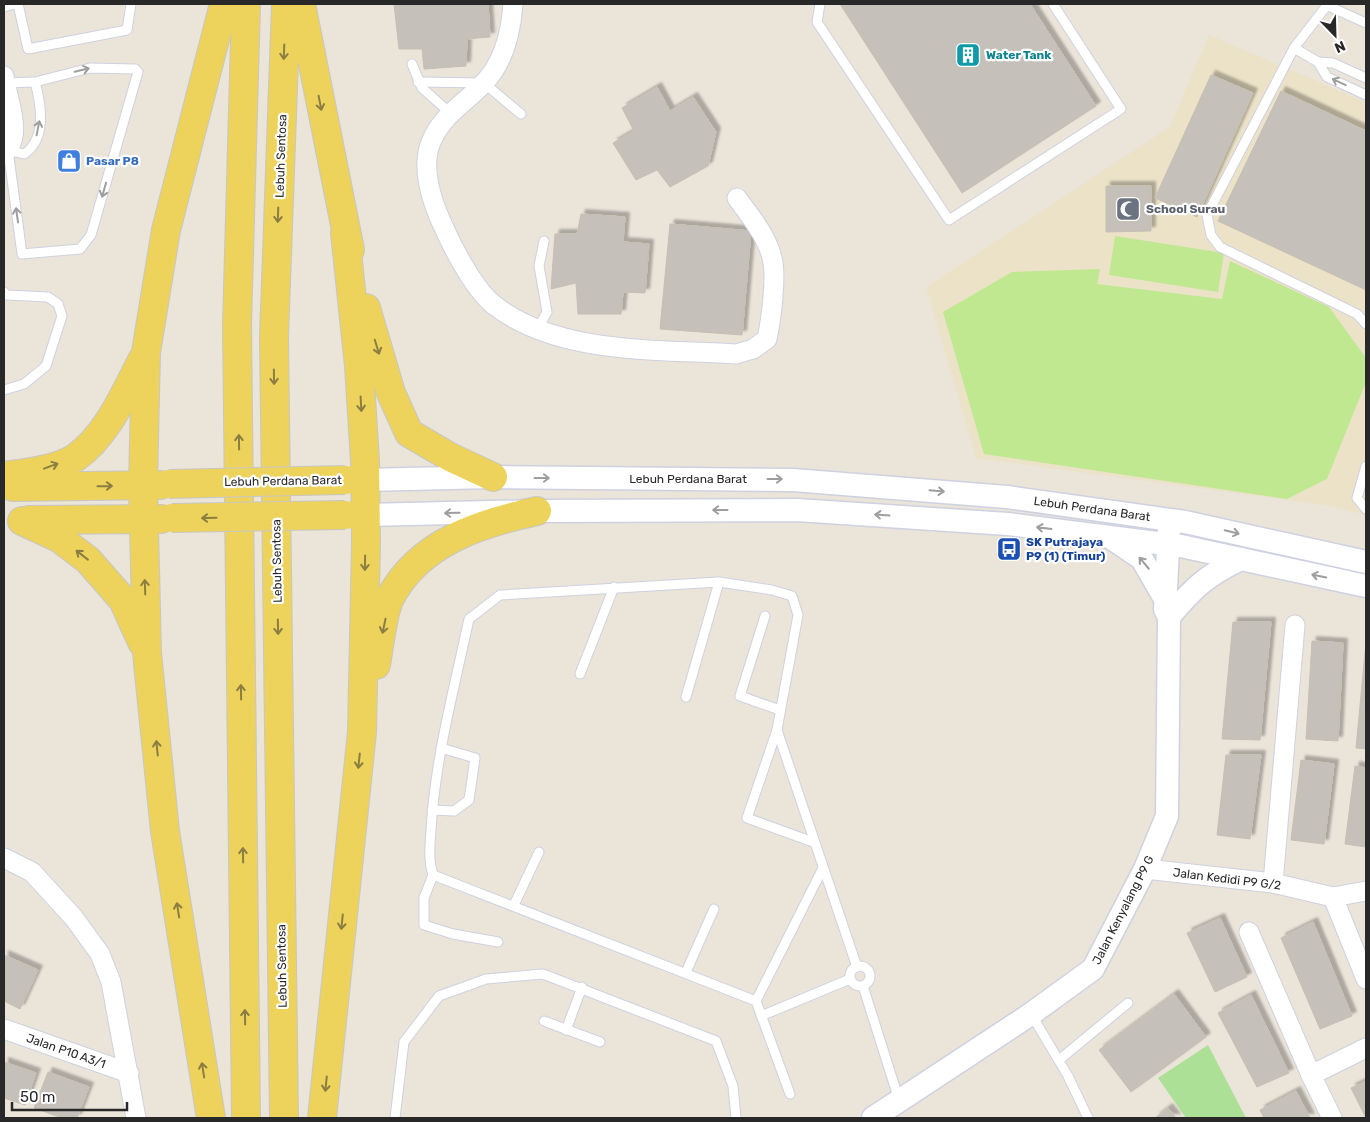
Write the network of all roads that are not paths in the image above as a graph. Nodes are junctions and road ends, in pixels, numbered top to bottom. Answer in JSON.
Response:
{"nodes":[{"id":1,"x":17,"y":4,"type":"edge"},
{"id":2,"x":131,"y":4,"type":"edge"},
{"id":3,"x":224,"y":4,"type":"edge"},
{"id":4,"x":246,"y":4,"type":"edge"},
{"id":5,"x":286,"y":4,"type":"edge"},
{"id":6,"x":301,"y":4,"type":"edge"},
{"id":7,"x":513,"y":4,"type":"edge"},
{"id":8,"x":820,"y":4,"type":"edge"},
{"id":9,"x":1054,"y":4,"type":"edge"},
{"id":10,"x":1327,"y":5,"type":"edge"},
{"id":11,"x":4,"y":7,"type":"edge"},
{"id":12,"x":1366,"y":23,"type":"edge"},
{"id":13,"x":1294,"y":48,"type":"junction"},
{"id":14,"x":1318,"y":62,"type":"junction"},
{"id":15,"x":412,"y":64,"type":"dead end"},
{"id":16,"x":1366,"y":78,"type":"edge"},
{"id":17,"x":4,"y":80,"type":"edge"},
{"id":18,"x":34,"y":82,"type":"junction"},
{"id":19,"x":418,"y":82,"type":"junction"},
{"id":20,"x":484,"y":83,"type":"junction"},
{"id":21,"x":1366,"y":95,"type":"edge"},
{"id":22,"x":449,"y":112,"type":"junction"},
{"id":23,"x":521,"y":114,"type":"dead end"},
{"id":24,"x":6,"y":152,"type":"edge"},
{"id":25,"x":737,"y":198,"type":"dead end"},
{"id":26,"x":345,"y":233,"type":"junction"},
{"id":27,"x":544,"y":240,"type":"dead end"},
{"id":28,"x":4,"y":292,"type":"edge"},
{"id":29,"x":1366,"y":324,"type":"edge"},
{"id":30,"x":537,"y":330,"type":"junction"},
{"id":31,"x":146,"y":352,"type":"junction"},
{"id":32,"x":4,"y":390,"type":"edge"},
{"id":33,"x":1366,"y":466,"type":"edge"},
{"id":34,"x":4,"y":476,"type":"edge"},
{"id":35,"x":493,"y":477,"type":"junction"},
{"id":36,"x":355,"y":480,"type":"junction"},
{"id":37,"x":142,"y":485,"type":"junction"},
{"id":38,"x":4,"y":487,"type":"edge"},
{"id":39,"x":1366,"y":510,"type":"edge"},
{"id":40,"x":537,"y":511,"type":"junction"},
{"id":41,"x":355,"y":515,"type":"junction"},
{"id":42,"x":142,"y":519,"type":"junction"},
{"id":43,"x":13,"y":521,"type":"edge"},
{"id":44,"x":1177,"y":521,"type":"junction"},
{"id":45,"x":1110,"y":537,"type":"junction"},
{"id":46,"x":1175,"y":545,"type":"junction"},
{"id":47,"x":1241,"y":559,"type":"junction"},
{"id":48,"x":1366,"y":562,"type":"edge"},
{"id":49,"x":719,"y":582,"type":"junction"},
{"id":50,"x":1366,"y":586,"type":"edge"},
{"id":51,"x":614,"y":587,"type":"junction"},
{"id":52,"x":1170,"y":609,"type":"junction"},
{"id":53,"x":765,"y":616,"type":"dead end"},
{"id":54,"x":1295,"y":626,"type":"dead end"},
{"id":55,"x":147,"y":653,"type":"junction"},
{"id":56,"x":580,"y":674,"type":"dead end"},
{"id":57,"x":686,"y":697,"type":"dead end"},
{"id":58,"x":780,"y":710,"type":"junction"},
{"id":59,"x":777,"y":730,"type":"junction"},
{"id":60,"x":362,"y":732,"type":"junction"},
{"id":61,"x":441,"y":748,"type":"junction"},
{"id":62,"x":432,"y":810,"type":"junction"},
{"id":63,"x":813,"y":842,"type":"junction"},
{"id":64,"x":538,"y":852,"type":"dead end"},
{"id":65,"x":4,"y":858,"type":"edge"},
{"id":66,"x":823,"y":868,"type":"junction"},
{"id":67,"x":1146,"y":869,"type":"junction"},
{"id":68,"x":434,"y":875,"type":"junction"},
{"id":69,"x":1273,"y":883,"type":"junction"},
{"id":70,"x":1366,"y":891,"type":"edge"},
{"id":71,"x":1333,"y":897,"type":"junction"},
{"id":72,"x":514,"y":905,"type":"junction"},
{"id":73,"x":714,"y":908,"type":"dead end"},
{"id":74,"x":1249,"y":932,"type":"dead end"},
{"id":75,"x":498,"y":942,"type":"dead end"},
{"id":76,"x":857,"y":967,"type":"junction"},
{"id":77,"x":686,"y":972,"type":"junction"},
{"id":78,"x":1366,"y":979,"type":"edge"},
{"id":79,"x":850,"y":980,"type":"junction"},
{"id":80,"x":863,"y":986,"type":"junction"},
{"id":81,"x":582,"y":987,"type":"junction"},
{"id":82,"x":756,"y":1001,"type":"junction"},
{"id":83,"x":1128,"y":1003,"type":"dead end"},
{"id":84,"x":1031,"y":1014,"type":"junction"},
{"id":85,"x":761,"y":1016,"type":"junction"},
{"id":86,"x":544,"y":1021,"type":"dead end"},
{"id":87,"x":4,"y":1029,"type":"edge"},
{"id":88,"x":566,"y":1030,"type":"junction"},
{"id":89,"x":600,"y":1042,"type":"dead end"},
{"id":90,"x":1366,"y":1048,"type":"edge"},
{"id":91,"x":1059,"y":1060,"type":"junction"},
{"id":92,"x":129,"y":1073,"type":"junction"},
{"id":93,"x":1311,"y":1075,"type":"junction"},
{"id":94,"x":790,"y":1094,"type":"dead end"},
{"id":95,"x":899,"y":1101,"type":"junction"},
{"id":96,"x":136,"y":1118,"type":"edge"},
{"id":97,"x":211,"y":1118,"type":"edge"},
{"id":98,"x":246,"y":1118,"type":"edge"},
{"id":99,"x":284,"y":1118,"type":"edge"},
{"id":100,"x":322,"y":1118,"type":"edge"},
{"id":101,"x":395,"y":1118,"type":"edge"},
{"id":102,"x":736,"y":1118,"type":"edge"},
{"id":103,"x":873,"y":1118,"type":"edge"},
{"id":104,"x":1088,"y":1118,"type":"edge"},
{"id":105,"x":1332,"y":1118,"type":"edge"}],
"edges":[{"from":1,"to":2,"type":"lane"},
{"from":1,"to":11,"type":"lane"},
{"from":3,"to":31,"type":"main road"},
{"from":98,"to":4,"type":"main road","one_way":true},
{"from":5,"to":99,"type":"main road","name":"Lebuh Sentosa","one_way":true},
{"from":6,"to":26,"type":"main road","one_way":true},
{"from":7,"to":20,"type":"street"},
{"from":8,"to":9,"type":"lane"},
{"from":10,"to":12,"type":"lane"},
{"from":10,"to":13,"type":"lane"},
{"from":13,"to":14,"type":"lane"},
{"from":13,"to":29,"type":"lane"},
{"from":14,"to":16,"type":"lane"},
{"from":21,"to":14,"type":"lane","one_way":true},
{"from":15,"to":19,"type":"lane"},
{"from":17,"to":18,"type":"lane"},
{"from":17,"to":24,"type":"street"},
{"from":24,"to":18,"type":"lane","one_way":true},
{"from":18,"to":24,"type":"lane","one_way":true},
{"from":19,"to":20,"type":"lane"},
{"from":19,"to":22,"type":"lane"},
{"from":20,"to":22,"type":"street"},
{"from":20,"to":23,"type":"lane"},
{"from":22,"to":30,"type":"street"},
{"from":25,"to":30,"type":"street"},
{"from":26,"to":35,"type":"main road","one_way":true},
{"from":26,"to":36,"type":"main road","one_way":true},
{"from":27,"to":30,"type":"lane"},
{"from":28,"to":32,"type":"lane"},
{"from":34,"to":31,"type":"main road","one_way":true},
{"from":31,"to":37,"type":"main road"},
{"from":33,"to":39,"type":"lane"},
{"from":35,"to":36,"type":"street","name":"Lebuh Perdana Barat"},
{"from":35,"to":44,"type":"street","name":"Lebuh Perdana Barat","one_way":true},
{"from":36,"to":37,"type":"main road","name":"Lebuh Perdana Barat","bridge":true},
{"from":36,"to":41,"type":"main road"},
{"from":38,"to":37,"type":"main road","name":"Lebuh Perdana Barat","one_way":true},
{"from":37,"to":42,"type":"main road"},
{"from":40,"to":41,"type":"street","name":"Lebuh Perdana Barat","one_way":true},
{"from":45,"to":40,"type":"street","name":"Lebuh Perdana Barat","one_way":true},
{"from":40,"to":60,"type":"main road","one_way":true},
{"from":41,"to":42,"type":"main road","name":"Lebuh Perdana Barat","one_way":true,"bridge":true},
{"from":41,"to":60,"type":"main road","one_way":true},
{"from":42,"to":43,"type":"main road","name":"Lebuh Perdana Barat"},
{"from":55,"to":42,"type":"main road","one_way":true},
{"from":55,"to":43,"type":"main road","one_way":true},
{"from":44,"to":46,"type":"street","name":"Jalan Kenyalang P9 G"},
{"from":44,"to":48,"type":"street","name":"Lebuh Perdana Barat","one_way":true},
{"from":45,"to":46,"type":"street","name":"Lebuh Perdana Barat"},
{"from":52,"to":45,"type":"street","one_way":true},
{"from":46,"to":47,"type":"street","name":"Lebuh Perdana Barat"},
{"from":46,"to":52,"type":"street","name":"Jalan Kenyalang P9 G"},
{"from":50,"to":47,"type":"street","name":"Lebuh Perdana Barat","one_way":true},
{"from":47,"to":52,"type":"street"},
{"from":49,"to":51,"type":"lane"},
{"from":49,"to":57,"type":"lane"},
{"from":49,"to":58,"type":"lane"},
{"from":51,"to":56,"type":"lane"},
{"from":51,"to":61,"type":"lane"},
{"from":52,"to":67,"type":"street","name":"Jalan Kenyalang P9 G"},
{"from":53,"to":58,"type":"lane"},
{"from":54,"to":69,"type":"street"},
{"from":97,"to":55,"type":"main road","one_way":true},
{"from":58,"to":59,"type":"lane"},
{"from":59,"to":63,"type":"lane"},
{"from":59,"to":63,"type":"lane"},
{"from":60,"to":100,"type":"main road","one_way":true},
{"from":61,"to":62,"type":"lane"},
{"from":61,"to":62,"type":"lane"},
{"from":62,"to":68,"type":"lane"},
{"from":63,"to":66,"type":"lane"},
{"from":64,"to":72,"type":"lane"},
{"from":65,"to":92,"type":"street"},
{"from":66,"to":76,"type":"lane"},
{"from":66,"to":82,"type":"lane"},
{"from":67,"to":69,"type":"street","name":"Jalan Kedidi P9 G/2"},
{"from":67,"to":84,"type":"street","name":"Jalan Kenyalang P9 G"},
{"from":68,"to":72,"type":"lane"},
{"from":68,"to":75,"type":"lane"},
{"from":69,"to":71,"type":"street","name":"Jalan Kedidi P9 G/2"},
{"from":70,"to":71,"type":"street","name":"Jalan Kedidi P9 G/2"},
{"from":71,"to":78,"type":"street"},
{"from":72,"to":77,"type":"lane"},
{"from":73,"to":77,"type":"lane"},
{"from":74,"to":93,"type":"street"},
{"from":76,"to":79,"type":"lane"},
{"from":76,"to":80,"type":"lane"},
{"from":77,"to":82,"type":"lane"},
{"from":79,"to":80,"type":"lane"},
{"from":79,"to":85,"type":"lane"},
{"from":80,"to":95,"type":"lane"},
{"from":81,"to":88,"type":"lane"},
{"from":81,"to":101,"type":"lane"},
{"from":81,"to":102,"type":"lane"},
{"from":82,"to":85,"type":"lane"},
{"from":83,"to":91,"type":"lane"},
{"from":84,"to":91,"type":"lane"},
{"from":84,"to":95,"type":"street","name":"Jalan Kenyalang P9 G"},
{"from":85,"to":94,"type":"lane"},
{"from":86,"to":88,"type":"lane"},
{"from":87,"to":92,"type":"street","name":"Jalan P10 A3/1"},
{"from":88,"to":89,"type":"lane"},
{"from":90,"to":93,"type":"street"},
{"from":91,"to":104,"type":"lane"},
{"from":92,"to":96,"type":"street"},
{"from":93,"to":105,"type":"street"},
{"from":95,"to":103,"type":"street","name":"Jalan Kenyalang P9 G"}]}
